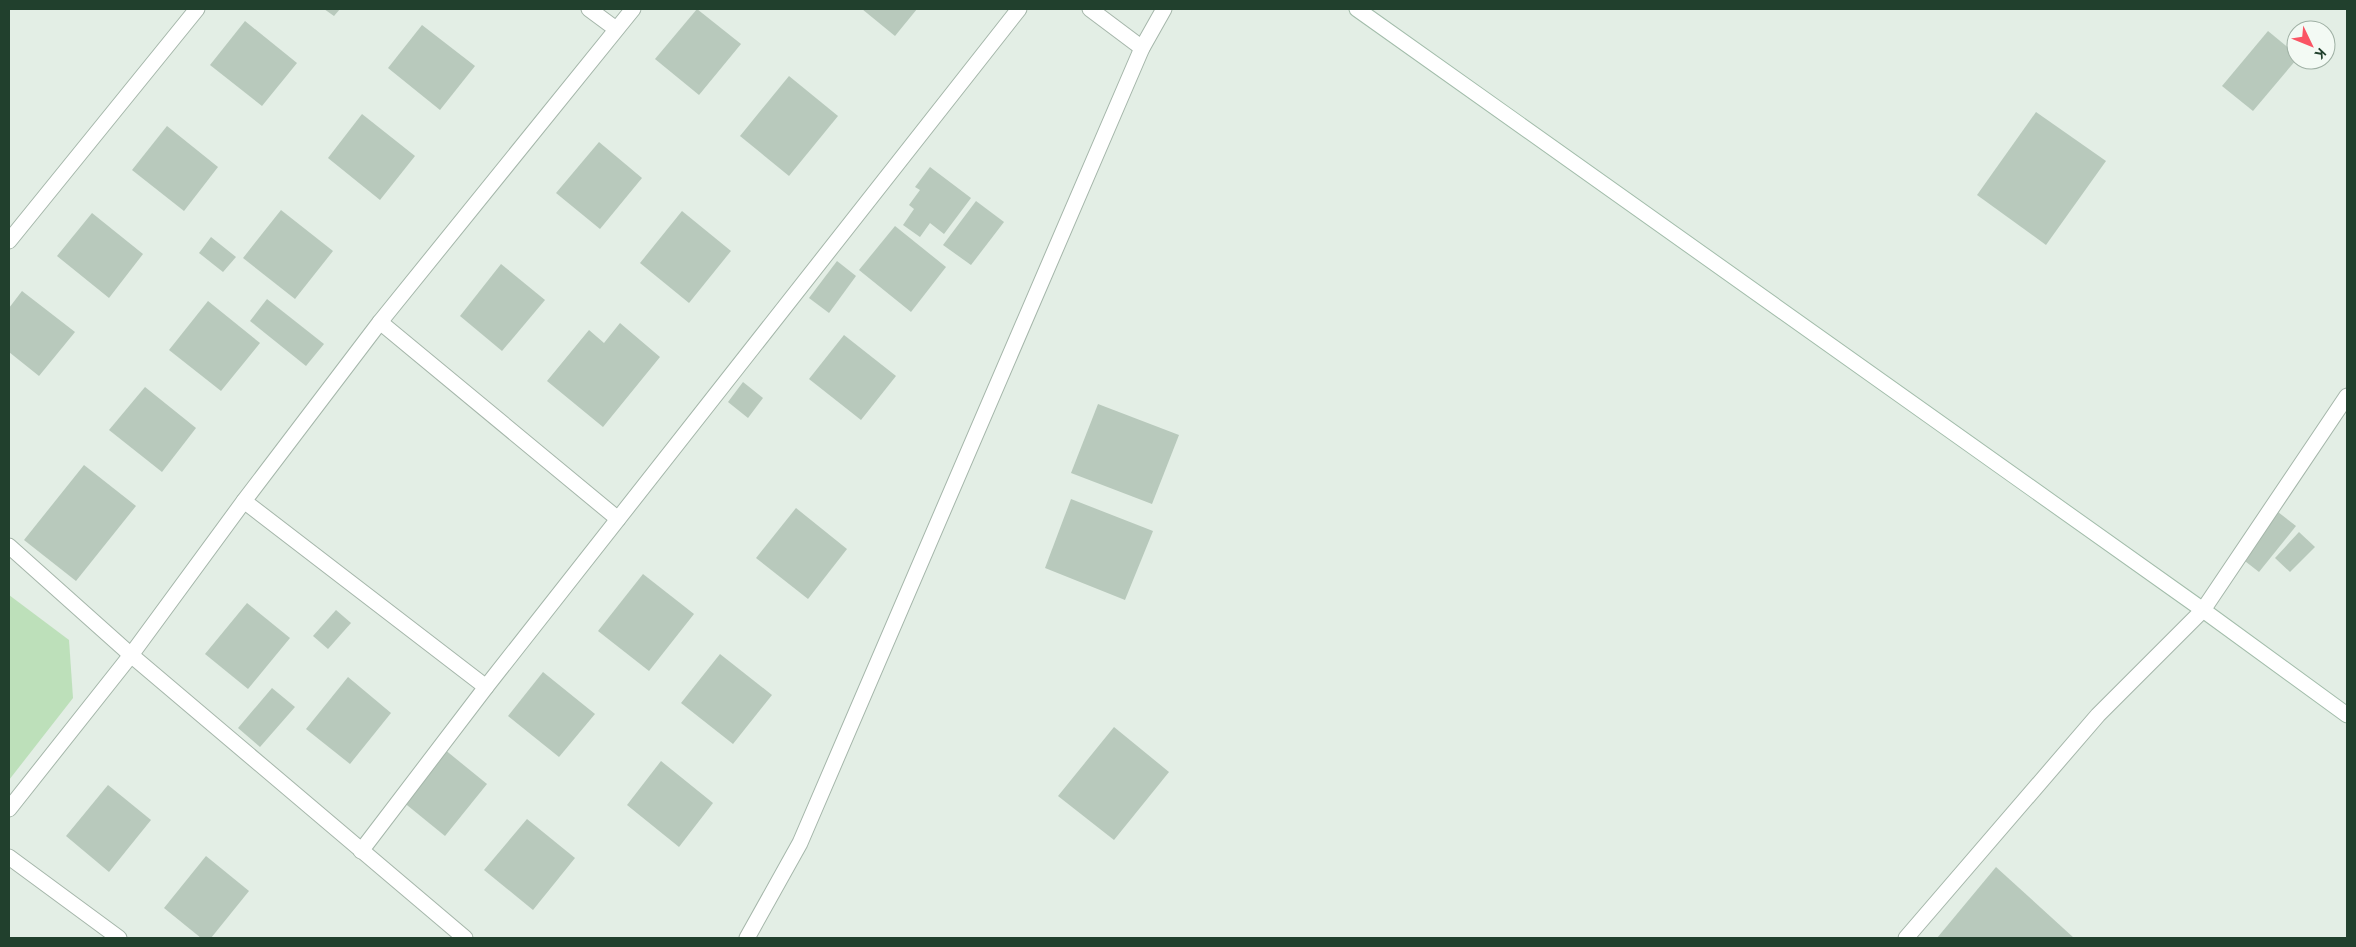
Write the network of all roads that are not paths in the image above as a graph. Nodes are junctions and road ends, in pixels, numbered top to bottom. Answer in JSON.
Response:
{"nodes":[{"id":1,"x":197,"y":9,"type":"edge"},
{"id":2,"x":589,"y":9,"type":"edge"},
{"id":3,"x":632,"y":9,"type":"edge"},
{"id":4,"x":1019,"y":9,"type":"edge"},
{"id":5,"x":1090,"y":9,"type":"edge"},
{"id":6,"x":1164,"y":9,"type":"edge"},
{"id":7,"x":1357,"y":9,"type":"edge"},
{"id":8,"x":616,"y":29,"type":"junction"},
{"id":9,"x":1142,"y":48,"type":"junction"},
{"id":10,"x":9,"y":241,"type":"edge"},
{"id":11,"x":380,"y":322,"type":"junction"},
{"id":12,"x":2347,"y":396,"type":"edge"},
{"id":13,"x":244,"y":501,"type":"junction"},
{"id":14,"x":618,"y":519,"type":"junction"},
{"id":15,"x":9,"y":546,"type":"edge"},
{"id":16,"x":2203,"y":610,"type":"junction"},
{"id":17,"x":131,"y":655,"type":"junction"},
{"id":18,"x":486,"y":687,"type":"junction"},
{"id":19,"x":2347,"y":715,"type":"edge"},
{"id":20,"x":9,"y":809,"type":"edge"},
{"id":21,"x":361,"y":851,"type":"junction"},
{"id":22,"x":9,"y":857,"type":"edge"},
{"id":23,"x":119,"y":938,"type":"edge"},
{"id":24,"x":465,"y":938,"type":"edge"},
{"id":25,"x":747,"y":938,"type":"edge"},
{"id":26,"x":1906,"y":938,"type":"edge"}],
"edges":[{"from":1,"to":10,"type":"street"},
{"from":2,"to":8,"type":"street"},
{"from":3,"to":8,"type":"street"},
{"from":4,"to":14,"type":"street"},
{"from":5,"to":9,"type":"street"},
{"from":6,"to":9,"type":"street"},
{"from":7,"to":16,"type":"street"},
{"from":8,"to":11,"type":"street"},
{"from":9,"to":25,"type":"street"},
{"from":11,"to":13,"type":"street"},
{"from":11,"to":14,"type":"street"},
{"from":12,"to":16,"type":"street"},
{"from":13,"to":17,"type":"street"},
{"from":13,"to":18,"type":"street"},
{"from":14,"to":18,"type":"street"},
{"from":15,"to":17,"type":"street"},
{"from":16,"to":19,"type":"street"},
{"from":16,"to":26,"type":"street"},
{"from":17,"to":20,"type":"street"},
{"from":17,"to":21,"type":"street"},
{"from":18,"to":21,"type":"street"},
{"from":21,"to":24,"type":"street"},
{"from":22,"to":23,"type":"street"}]}
